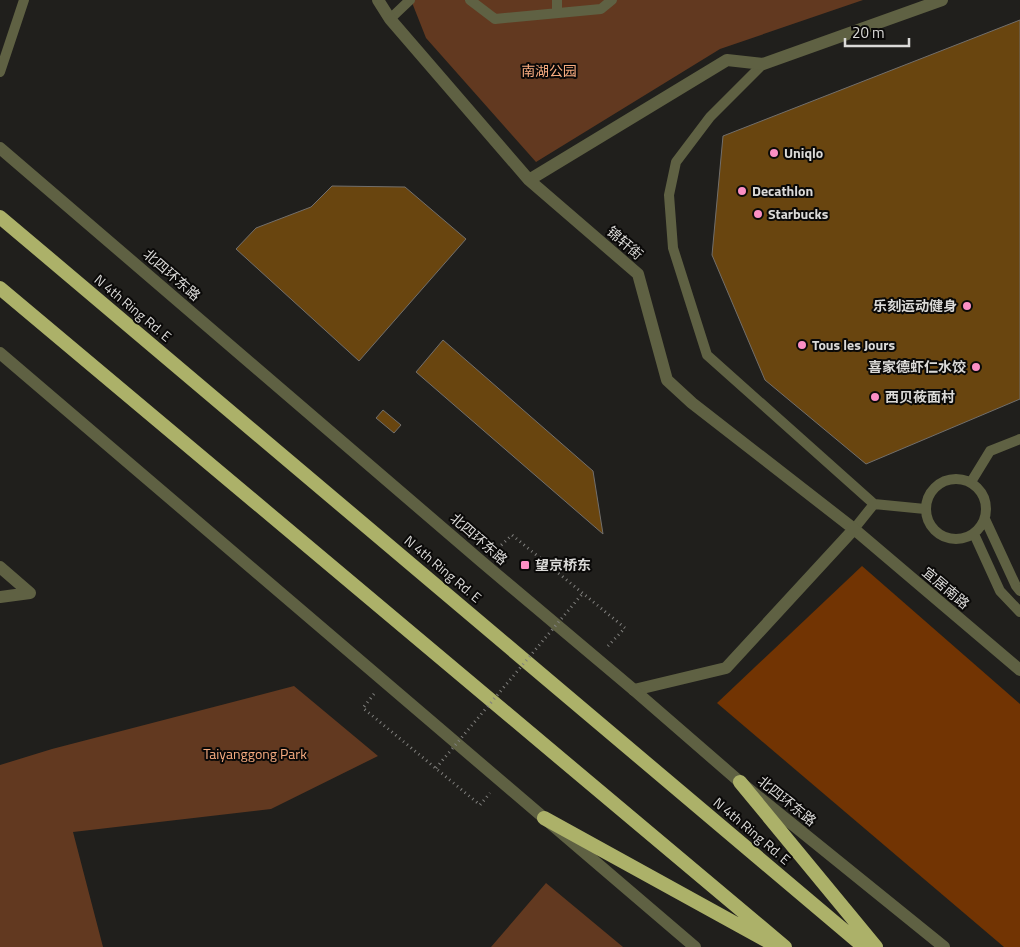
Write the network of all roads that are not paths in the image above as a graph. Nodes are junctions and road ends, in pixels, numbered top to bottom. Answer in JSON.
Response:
{"nodes":[{"id":1,"x":24,"y":0,"type":"edge"},
{"id":2,"x":410,"y":0,"type":"edge"},
{"id":3,"x":470,"y":0,"type":"edge"},
{"id":4,"x":557,"y":0,"type":"edge"},
{"id":5,"x":612,"y":0,"type":"edge"},
{"id":6,"x":942,"y":0,"type":"edge"},
{"id":7,"x":381,"y":2,"type":"edge"},
{"id":8,"x":558,"y":13,"type":"junction"},
{"id":9,"x":390,"y":19,"type":"junction"},
{"id":10,"x":763,"y":64,"type":"junction"},
{"id":11,"x":0,"y":72,"type":"edge"},
{"id":12,"x":0,"y":148,"type":"edge"},
{"id":13,"x":529,"y":180,"type":"junction"},
{"id":14,"x":0,"y":217,"type":"edge"},
{"id":15,"x":0,"y":288,"type":"edge"},
{"id":16,"x":0,"y":353,"type":"edge"},
{"id":17,"x":1020,"y":439,"type":"edge"},
{"id":18,"x":972,"y":482,"type":"junction"},
{"id":19,"x":874,"y":504,"type":"junction"},
{"id":20,"x":925,"y":509,"type":"junction"},
{"id":21,"x":985,"y":519,"type":"junction"},
{"id":22,"x":854,"y":529,"type":"junction"},
{"id":23,"x":974,"y":534,"type":"junction"},
{"id":24,"x":0,"y":568,"type":"edge"},
{"id":25,"x":1020,"y":591,"type":"edge"},
{"id":26,"x":0,"y":597,"type":"edge"},
{"id":27,"x":1020,"y":612,"type":"edge"},
{"id":28,"x":1020,"y":670,"type":"edge"},
{"id":29,"x":634,"y":690,"type":"junction"},
{"id":30,"x":740,"y":782,"type":"junction"},
{"id":31,"x":544,"y":818,"type":"junction"},
{"id":32,"x":695,"y":947,"type":"edge"},
{"id":33,"x":778,"y":947,"type":"edge"},
{"id":34,"x":784,"y":947,"type":"edge"},
{"id":35,"x":864,"y":947,"type":"edge"},
{"id":36,"x":876,"y":947,"type":"edge"},
{"id":37,"x":944,"y":947,"type":"edge"}],
"edges":[{"from":1,"to":11,"type":"lane"},
{"from":2,"to":9,"type":"lane"},
{"from":3,"to":8,"type":"lane"},
{"from":4,"to":8,"type":"lane"},
{"from":5,"to":8,"type":"lane"},
{"from":6,"to":10,"type":"street"},
{"from":7,"to":9,"type":"street","name":"锦轩街"},
{"from":9,"to":13,"type":"street","name":"锦轩街"},
{"from":10,"to":13,"type":"street"},
{"from":10,"to":19,"type":"lane"},
{"from":12,"to":29,"type":"street","name":"北四环东路"},
{"from":13,"to":22,"type":"street","name":"锦轩街"},
{"from":14,"to":35,"type":"highway","name":"N 4th Ring Rd. E"},
{"from":15,"to":34,"type":"highway"},
{"from":16,"to":31,"type":"street"},
{"from":17,"to":18,"type":"lane"},
{"from":18,"to":20,"type":"lane"},
{"from":18,"to":21,"type":"lane"},
{"from":19,"to":20,"type":"lane"},
{"from":19,"to":22,"type":"lane"},
{"from":20,"to":23,"type":"lane"},
{"from":21,"to":23,"type":"lane"},
{"from":21,"to":25,"type":"lane"},
{"from":22,"to":28,"type":"street","name":"宜居南路"},
{"from":22,"to":29,"type":"street"},
{"from":23,"to":27,"type":"lane"},
{"from":24,"to":26,"type":"street"},
{"from":29,"to":30,"type":"street","name":"北四环东路"},
{"from":30,"to":36,"type":"highway"},
{"from":30,"to":37,"type":"street","name":"北四环东路"},
{"from":31,"to":32,"type":"street"},
{"from":31,"to":33,"type":"highway"}]}
